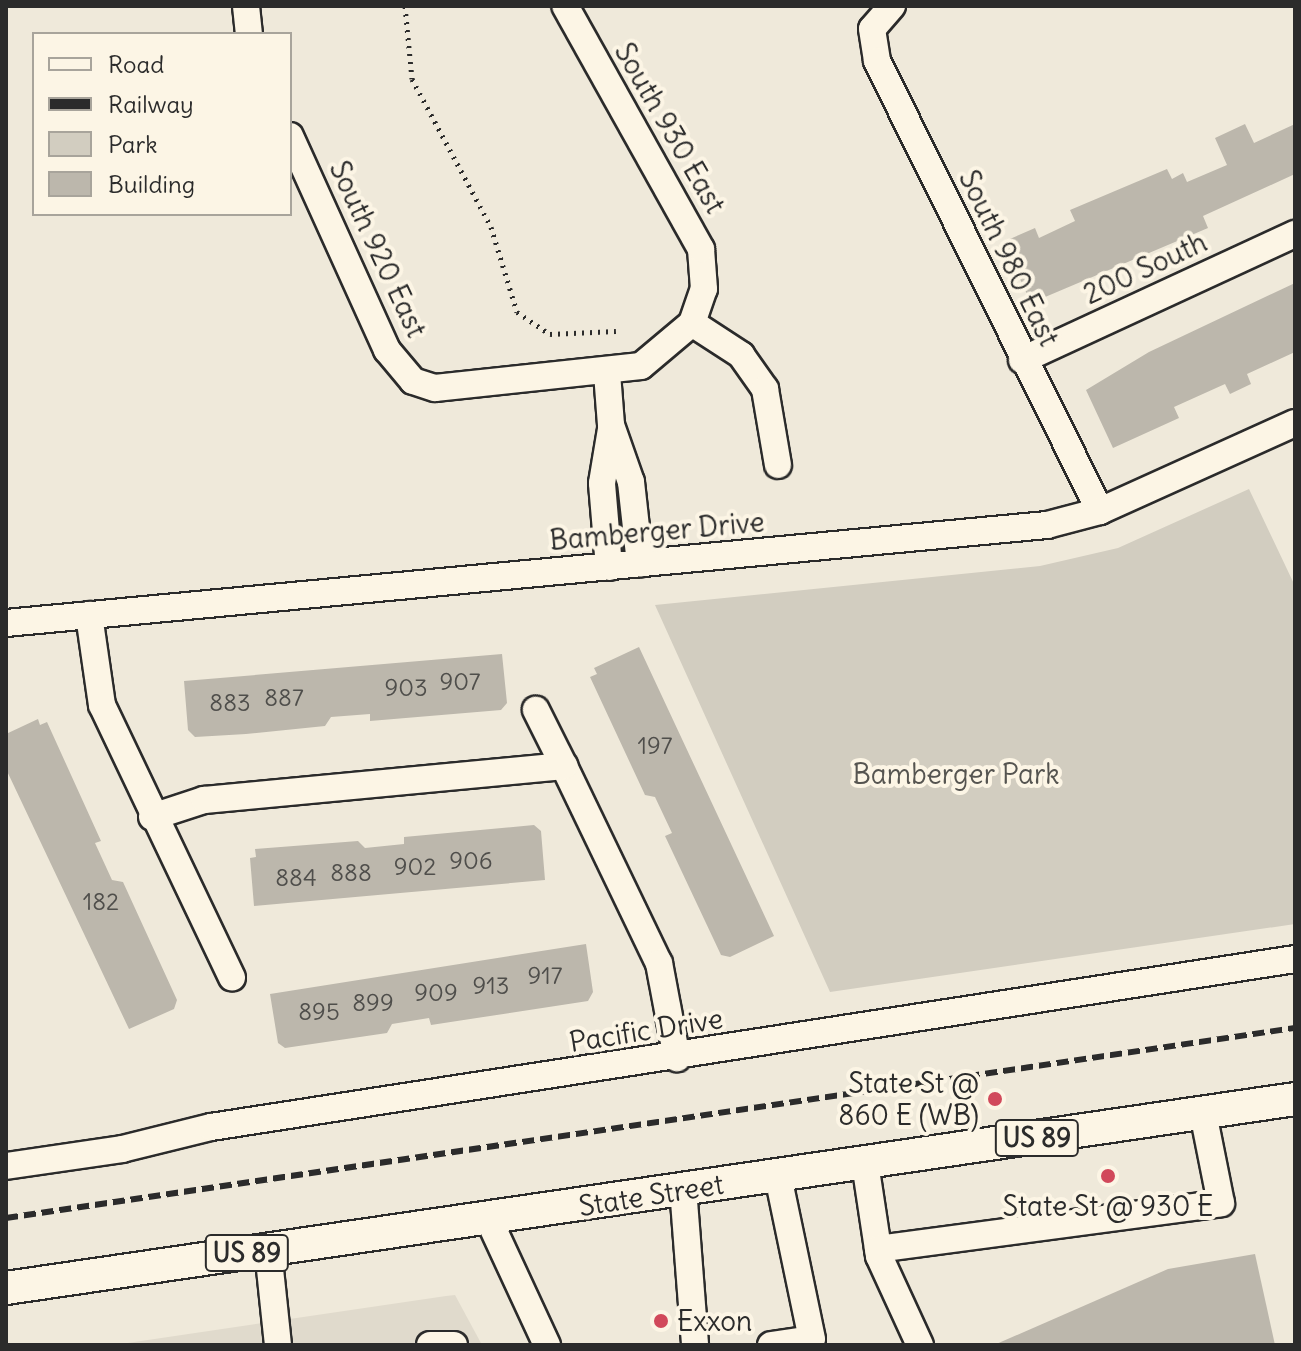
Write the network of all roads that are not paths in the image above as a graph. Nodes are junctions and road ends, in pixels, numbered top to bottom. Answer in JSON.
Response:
{"nodes":[{"id":1,"x":246,"y":6,"type":"edge"},
{"id":2,"x":565,"y":6,"type":"edge"},
{"id":3,"x":892,"y":6,"type":"edge"},
{"id":4,"x":249,"y":32,"type":"edge"},
{"id":5,"x":292,"y":140,"type":"edge"},
{"id":6,"x":1295,"y":234,"type":"edge"},
{"id":7,"x":692,"y":323,"type":"junction"},
{"id":8,"x":1022,"y":360,"type":"junction"},
{"id":9,"x":607,"y":373,"type":"junction"},
{"id":10,"x":611,"y":425,"type":"junction"},
{"id":11,"x":1294,"y":427,"type":"edge"},
{"id":12,"x":778,"y":465,"type":"dead end"},
{"id":13,"x":1100,"y":511,"type":"junction"},
{"id":14,"x":640,"y":564,"type":"junction"},
{"id":15,"x":609,"y":567,"type":"junction"},
{"id":16,"x":89,"y":615,"type":"junction"},
{"id":17,"x":6,"y":623,"type":"edge"},
{"id":18,"x":536,"y":710,"type":"dead end"},
{"id":19,"x":564,"y":766,"type":"junction"},
{"id":20,"x":152,"y":817,"type":"junction"},
{"id":21,"x":1295,"y":959,"type":"edge"},
{"id":22,"x":232,"y":978,"type":"dead end"},
{"id":23,"x":677,"y":1058,"type":"junction"},
{"id":24,"x":1295,"y":1099,"type":"edge"},
{"id":25,"x":1203,"y":1113,"type":"junction"},
{"id":26,"x":865,"y":1163,"type":"junction"},
{"id":27,"x":6,"y":1166,"type":"edge"},
{"id":28,"x":778,"y":1176,"type":"junction"},
{"id":29,"x":683,"y":1188,"type":"junction"},
{"id":30,"x":489,"y":1220,"type":"junction"},
{"id":31,"x":878,"y":1249,"type":"junction"},
{"id":32,"x":268,"y":1250,"type":"junction"},
{"id":33,"x":6,"y":1288,"type":"edge"},
{"id":34,"x":278,"y":1345,"type":"edge"},
{"id":35,"x":430,"y":1345,"type":"edge"},
{"id":36,"x":454,"y":1345,"type":"edge"},
{"id":37,"x":547,"y":1345,"type":"edge"},
{"id":38,"x":695,"y":1345,"type":"edge"},
{"id":39,"x":771,"y":1345,"type":"edge"},
{"id":40,"x":920,"y":1345,"type":"edge"}],
"edges":[{"from":1,"to":4,"type":"street"},
{"from":2,"to":7,"type":"street","name":"South 930 East"},
{"from":3,"to":8,"type":"street","name":"South 980 East"},
{"from":5,"to":9,"type":"street","name":"South 920 East"},
{"from":6,"to":8,"type":"street","name":"200 South"},
{"from":7,"to":9,"type":"street"},
{"from":7,"to":12,"type":"street"},
{"from":8,"to":13,"type":"street","name":"South 980 East"},
{"from":9,"to":10,"type":"street"},
{"from":10,"to":14,"type":"street"},
{"from":10,"to":15,"type":"street"},
{"from":11,"to":13,"type":"street","name":"Bamberger Drive"},
{"from":13,"to":14,"type":"street","name":"Bamberger Drive"},
{"from":14,"to":15,"type":"street","name":"Bamberger Drive"},
{"from":15,"to":16,"type":"street","name":"Bamberger Drive"},
{"from":16,"to":17,"type":"street","name":"Bamberger Drive"},
{"from":16,"to":20,"type":"street"},
{"from":18,"to":19,"type":"street"},
{"from":19,"to":20,"type":"street"},
{"from":19,"to":23,"type":"street"},
{"from":20,"to":22,"type":"street"},
{"from":21,"to":23,"type":"street","name":"Pacific Drive"},
{"from":23,"to":27,"type":"street","name":"Pacific Drive"},
{"from":24,"to":25,"type":"main road","name":"State Street","number":"US 89"},
{"from":25,"to":26,"type":"main road","name":"State Street","number":"US 89"},
{"from":25,"to":31,"type":"street"},
{"from":26,"to":28,"type":"main road","name":"State Street","number":"US 89"},
{"from":26,"to":31,"type":"street"},
{"from":28,"to":29,"type":"main road","name":"State Street","number":"US 89"},
{"from":28,"to":39,"type":"street"},
{"from":29,"to":30,"type":"main road","name":"State Street","number":"US 89"},
{"from":29,"to":38,"type":"street"},
{"from":30,"to":32,"type":"main road","name":"State Street","number":"US 89"},
{"from":30,"to":37,"type":"street"},
{"from":31,"to":40,"type":"street"},
{"from":32,"to":33,"type":"main road","name":"State Street","number":"US 89"},
{"from":32,"to":34,"type":"street"},
{"from":35,"to":36,"type":"street"}]}
